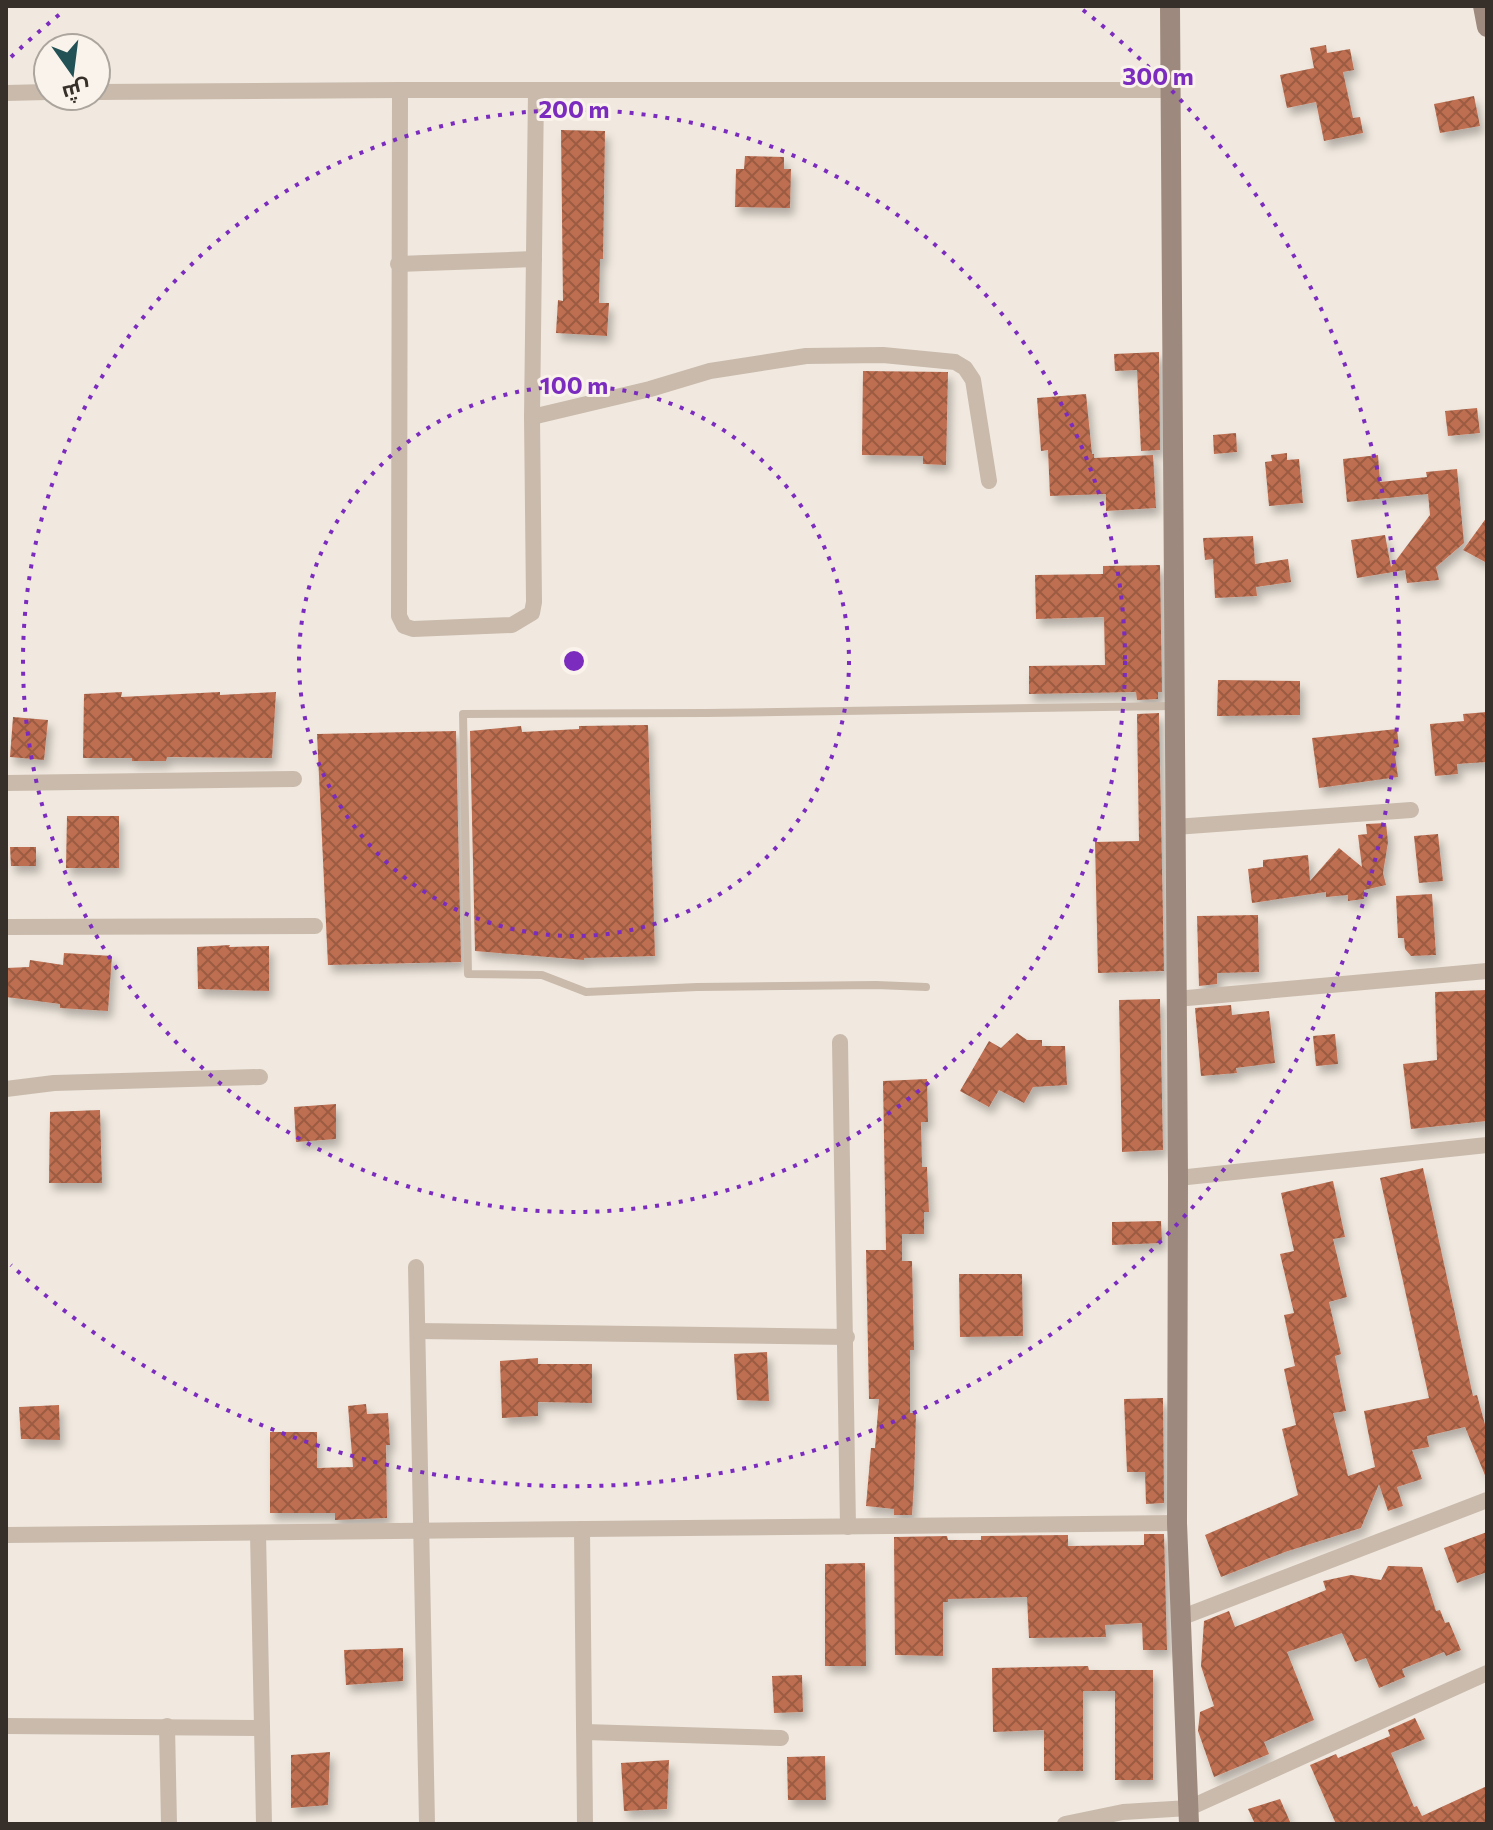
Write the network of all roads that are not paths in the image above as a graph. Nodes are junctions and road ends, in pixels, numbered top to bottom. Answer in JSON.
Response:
{"nodes":[{"id":1,"x":1170,"y":6,"type":"edge"},
{"id":2,"x":1483,"y":6,"type":"edge"},
{"id":3,"x":1487,"y":27,"type":"edge"},
{"id":4,"x":400,"y":90,"type":"junction"},
{"id":5,"x":1169,"y":90,"type":"junction"},
{"id":6,"x":536,"y":91,"type":"junction"},
{"id":7,"x":32,"y":92,"type":"edge"},
{"id":8,"x":112,"y":92,"type":"edge"},
{"id":9,"x":6,"y":93,"type":"edge"},
{"id":10,"x":534,"y":259,"type":"junction"},
{"id":11,"x":398,"y":264,"type":"junction"},
{"id":12,"x":532,"y":417,"type":"junction"},
{"id":13,"x":989,"y":481,"type":"dead end"},
{"id":14,"x":1173,"y":706,"type":"junction"},
{"id":15,"x":294,"y":779,"type":"dead end"},
{"id":16,"x":6,"y":783,"type":"edge"},
{"id":17,"x":1411,"y":810,"type":"dead end"},
{"id":18,"x":1175,"y":827,"type":"junction"},
{"id":19,"x":315,"y":926,"type":"dead end"},
{"id":20,"x":6,"y":927,"type":"edge"},
{"id":21,"x":1487,"y":971,"type":"edge"},
{"id":22,"x":926,"y":987,"type":"dead end"},
{"id":23,"x":1176,"y":999,"type":"junction"},
{"id":24,"x":840,"y":1042,"type":"dead end"},
{"id":25,"x":260,"y":1077,"type":"dead end"},
{"id":26,"x":6,"y":1089,"type":"edge"},
{"id":27,"x":1487,"y":1145,"type":"edge"},
{"id":28,"x":1178,"y":1178,"type":"junction"},
{"id":29,"x":416,"y":1267,"type":"dead end"},
{"id":30,"x":418,"y":1331,"type":"junction"},
{"id":31,"x":847,"y":1337,"type":"junction"},
{"id":32,"x":1487,"y":1500,"type":"edge"},
{"id":33,"x":1177,"y":1523,"type":"junction"},
{"id":34,"x":848,"y":1527,"type":"junction"},
{"id":35,"x":582,"y":1529,"type":"junction"},
{"id":36,"x":423,"y":1531,"type":"junction"},
{"id":37,"x":258,"y":1533,"type":"junction"},
{"id":38,"x":6,"y":1535,"type":"edge"},
{"id":39,"x":1180,"y":1618,"type":"junction"},
{"id":40,"x":1487,"y":1673,"type":"edge"},
{"id":41,"x":6,"y":1726,"type":"edge"},
{"id":42,"x":167,"y":1726,"type":"junction"},
{"id":43,"x":262,"y":1728,"type":"junction"},
{"id":44,"x":585,"y":1732,"type":"junction"},
{"id":45,"x":781,"y":1738,"type":"dead end"},
{"id":46,"x":1189,"y":1816,"type":"edge"},
{"id":47,"x":169,"y":1824,"type":"edge"},
{"id":48,"x":264,"y":1824,"type":"edge"},
{"id":49,"x":427,"y":1824,"type":"edge"},
{"id":50,"x":585,"y":1824,"type":"edge"},
{"id":51,"x":1065,"y":1824,"type":"edge"}],
"edges":[{"from":1,"to":5,"type":"main road"},
{"from":2,"to":3,"type":"main road"},
{"from":4,"to":6,"type":"street"},
{"from":4,"to":8,"type":"street"},
{"from":4,"to":11,"type":"street"},
{"from":5,"to":6,"type":"street"},
{"from":5,"to":14,"type":"main road"},
{"from":6,"to":10,"type":"street"},
{"from":7,"to":9,"type":"street"},
{"from":10,"to":11,"type":"street"},
{"from":10,"to":12,"type":"street"},
{"from":11,"to":12,"type":"street"},
{"from":12,"to":13,"type":"street"},
{"from":14,"to":18,"type":"main road"},
{"from":14,"to":22,"type":"lane"},
{"from":15,"to":16,"type":"street"},
{"from":17,"to":18,"type":"street"},
{"from":18,"to":23,"type":"main road"},
{"from":19,"to":20,"type":"street"},
{"from":21,"to":23,"type":"street"},
{"from":23,"to":28,"type":"main road"},
{"from":24,"to":31,"type":"street"},
{"from":25,"to":26,"type":"street"},
{"from":27,"to":28,"type":"street"},
{"from":28,"to":33,"type":"main road"},
{"from":29,"to":30,"type":"street"},
{"from":30,"to":31,"type":"street"},
{"from":30,"to":36,"type":"street"},
{"from":31,"to":34,"type":"street"},
{"from":32,"to":39,"type":"street"},
{"from":33,"to":34,"type":"street"},
{"from":33,"to":39,"type":"main road"},
{"from":34,"to":35,"type":"street"},
{"from":35,"to":36,"type":"street"},
{"from":35,"to":44,"type":"street"},
{"from":36,"to":37,"type":"street"},
{"from":36,"to":49,"type":"street"},
{"from":37,"to":38,"type":"street"},
{"from":37,"to":43,"type":"street"},
{"from":39,"to":46,"type":"main road"},
{"from":40,"to":46,"type":"street"},
{"from":41,"to":42,"type":"street"},
{"from":42,"to":43,"type":"street"},
{"from":42,"to":47,"type":"street"},
{"from":43,"to":48,"type":"street"},
{"from":44,"to":45,"type":"street"},
{"from":44,"to":50,"type":"street"},
{"from":46,"to":51,"type":"street"}]}
